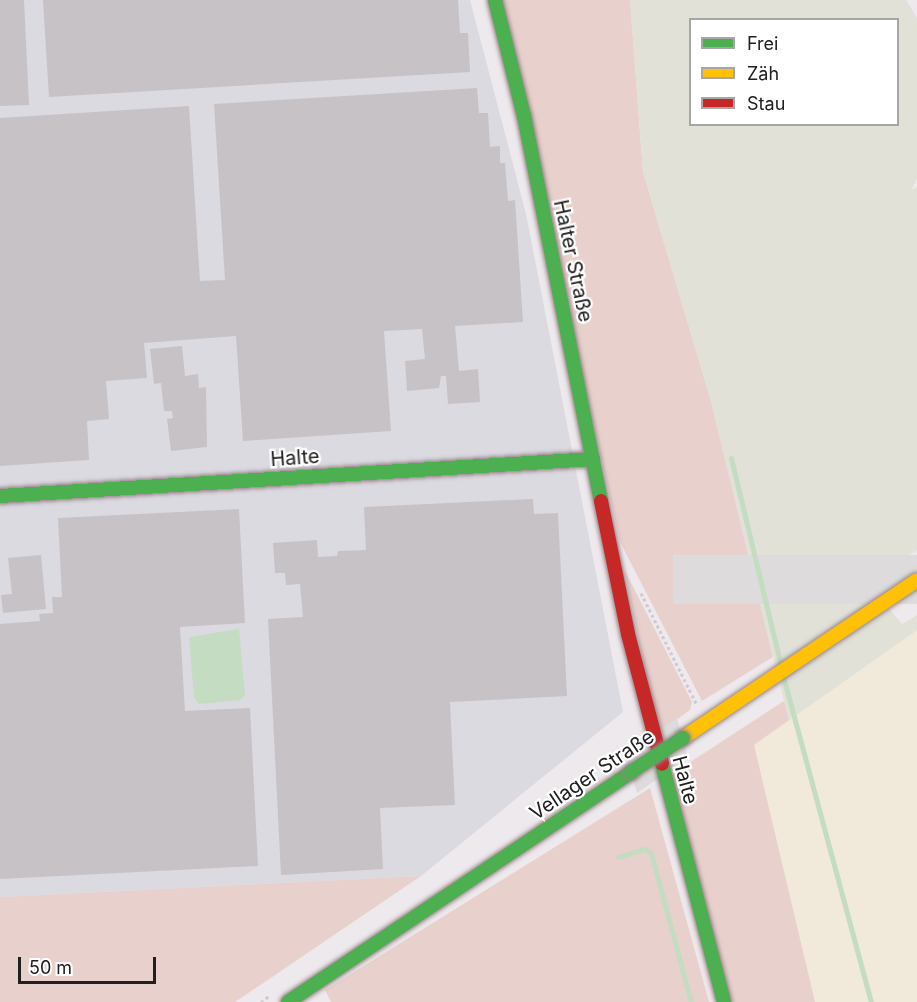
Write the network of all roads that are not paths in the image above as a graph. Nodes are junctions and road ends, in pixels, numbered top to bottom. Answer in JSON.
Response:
{"nodes":[{"id":1,"x":495,"y":0,"type":"edge"},
{"id":2,"x":593,"y":459,"type":"junction"},
{"id":3,"x":0,"y":496,"type":"edge"},
{"id":4,"x":607,"y":532,"type":"joint"},
{"id":5,"x":917,"y":580,"type":"edge"},
{"id":6,"x":288,"y":1002,"type":"edge"},
{"id":7,"x":724,"y":1002,"type":"edge"}],
"edges":[{"from":1,"to":2,"type":"street","name":"Halter Straße"},
{"from":2,"to":3,"type":"street","name":"Halte"},
{"from":2,"to":4,"type":"street","name":"Halter Straße"},
{"from":4,"to":7,"type":"street","name":"Halte"},
{"from":5,"to":6,"type":"street","name":"Vellager Straße","bridge":true}]}
